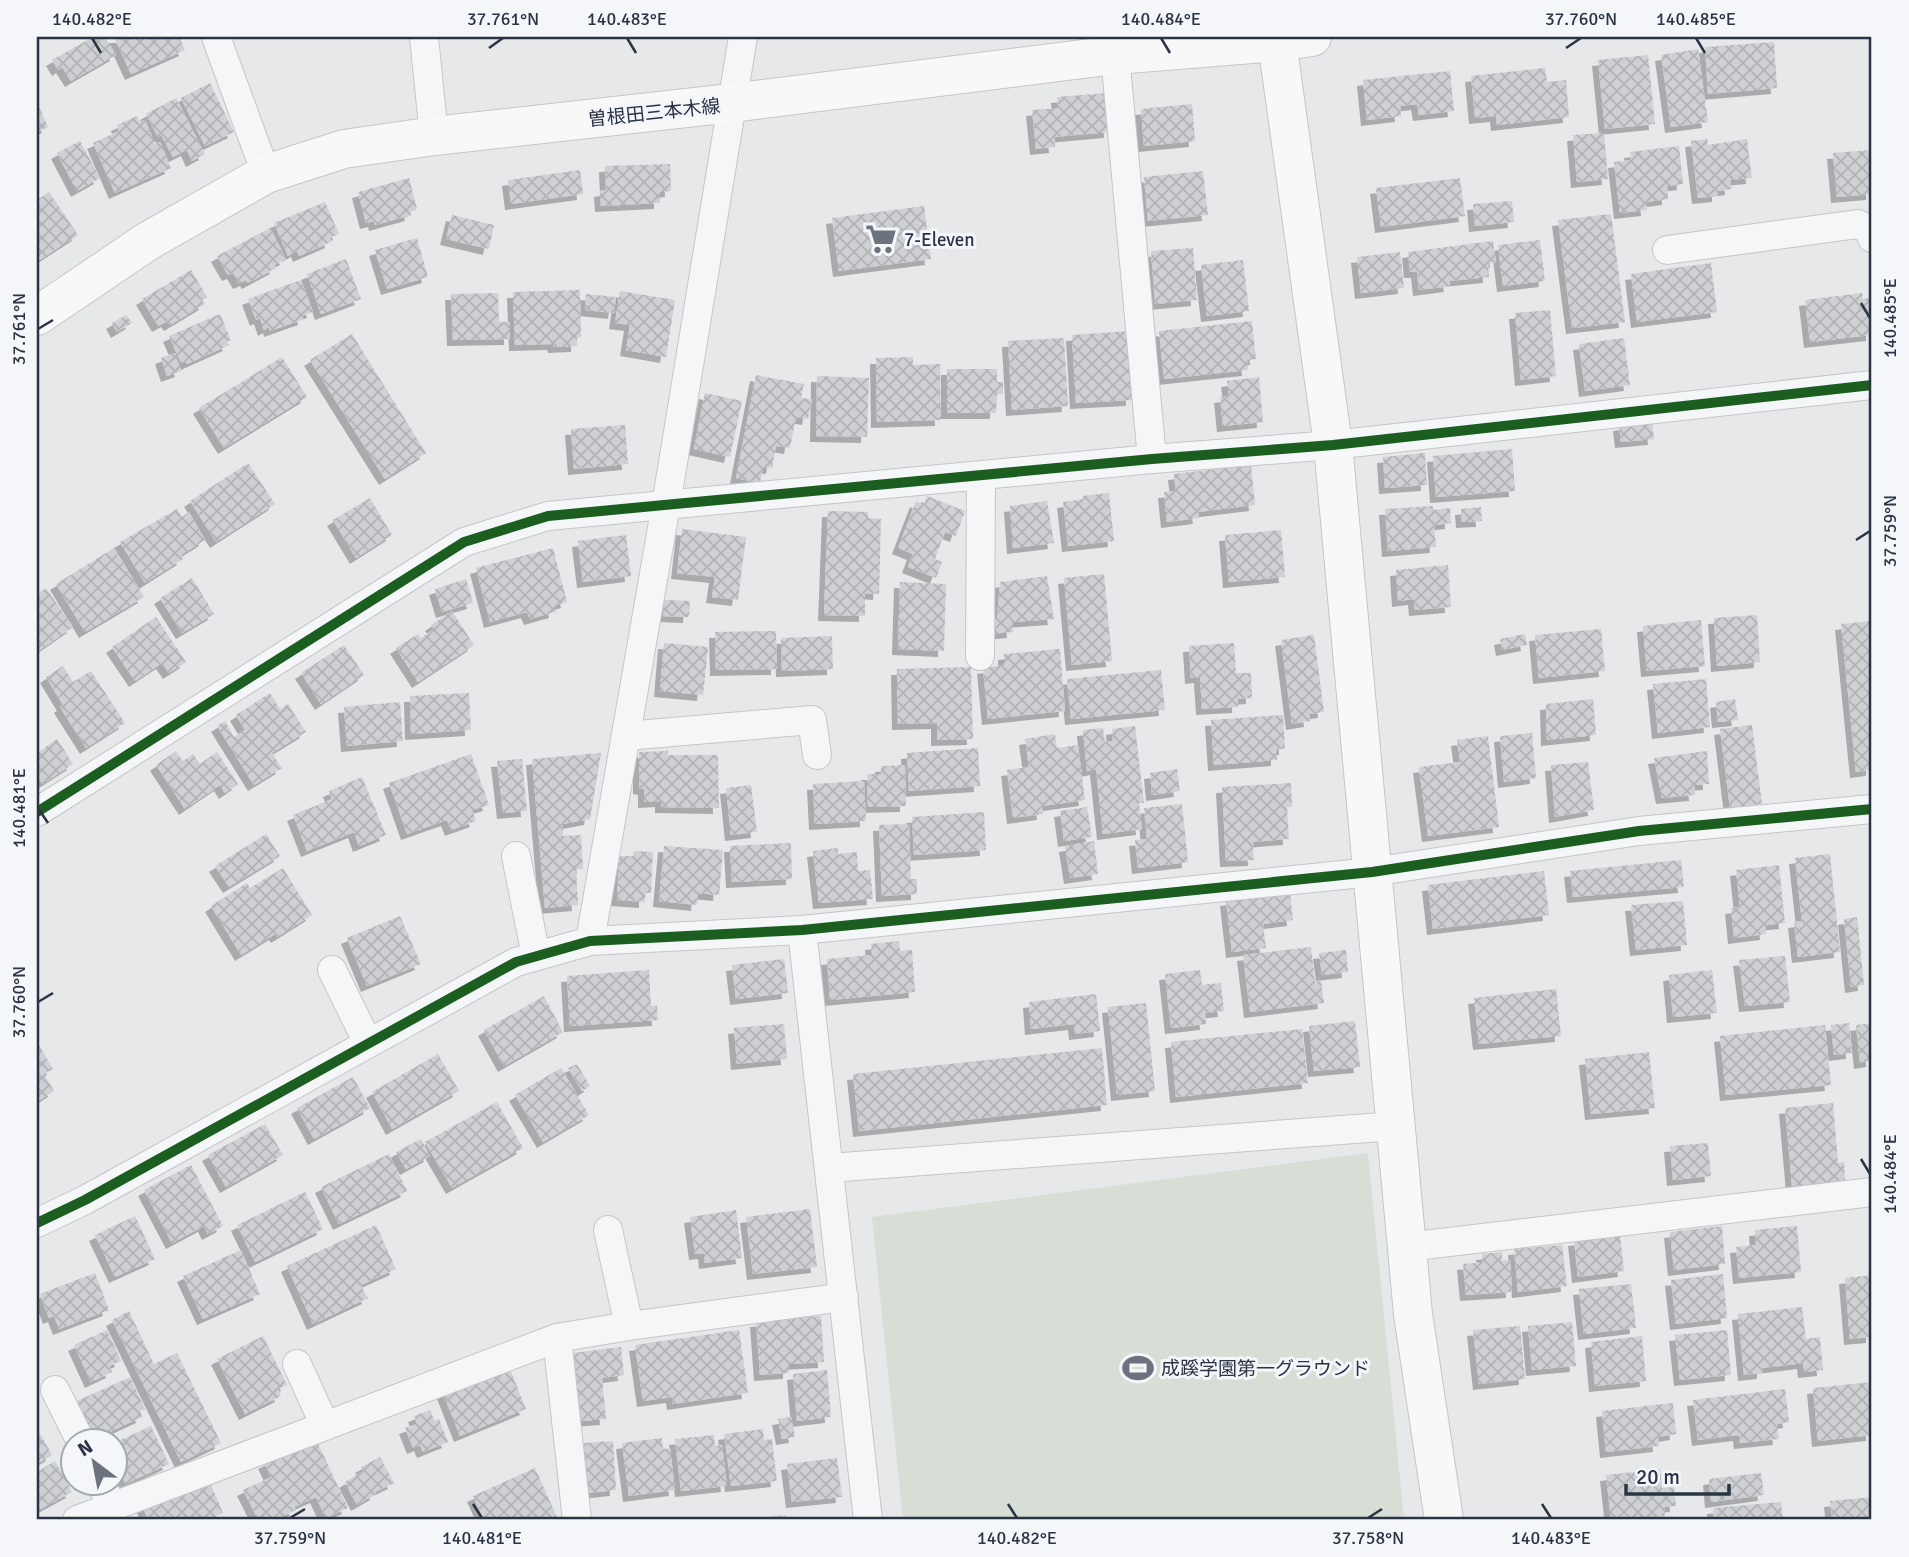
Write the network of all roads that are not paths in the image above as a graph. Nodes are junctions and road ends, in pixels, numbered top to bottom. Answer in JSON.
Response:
{"nodes":[{"id":1,"x":216,"y":37,"type":"edge"},
{"id":2,"x":424,"y":37,"type":"edge"},
{"id":3,"x":743,"y":37,"type":"edge"},
{"id":4,"x":1289,"y":38,"type":"edge"},
{"id":5,"x":1118,"y":46,"type":"edge"},
{"id":6,"x":731,"y":103,"type":"junction"},
{"id":7,"x":434,"y":136,"type":"junction"},
{"id":8,"x":266,"y":174,"type":"junction"},
{"id":9,"x":1872,"y":238,"type":"edge"},
{"id":10,"x":1667,"y":250,"type":"dead end"},
{"id":11,"x":37,"y":316,"type":"edge"},
{"id":12,"x":1872,"y":385,"type":"edge"},
{"id":13,"x":1333,"y":445,"type":"junction"},
{"id":14,"x":1152,"y":459,"type":"junction"},
{"id":15,"x":981,"y":475,"type":"junction"},
{"id":16,"x":666,"y":505,"type":"junction"},
{"id":17,"x":980,"y":656,"type":"dead end"},
{"id":18,"x":626,"y":736,"type":"junction"},
{"id":19,"x":817,"y":755,"type":"dead end"},
{"id":20,"x":1872,"y":809,"type":"edge"},
{"id":21,"x":37,"y":812,"type":"edge"},
{"id":22,"x":516,"y":856,"type":"dead end"},
{"id":23,"x":1372,"y":872,"type":"junction"},
{"id":24,"x":802,"y":930,"type":"junction"},
{"id":25,"x":590,"y":941,"type":"junction"},
{"id":26,"x":536,"y":956,"type":"junction"},
{"id":27,"x":332,"y":970,"type":"dead end"},
{"id":28,"x":368,"y":1043,"type":"junction"},
{"id":29,"x":1396,"y":1126,"type":"junction"},
{"id":30,"x":829,"y":1168,"type":"junction"},
{"id":31,"x":1872,"y":1192,"type":"edge"},
{"id":32,"x":37,"y":1223,"type":"edge"},
{"id":33,"x":608,"y":1230,"type":"dead end"},
{"id":34,"x":1407,"y":1247,"type":"junction"},
{"id":35,"x":844,"y":1297,"type":"junction"},
{"id":36,"x":629,"y":1326,"type":"junction"},
{"id":37,"x":557,"y":1338,"type":"junction"},
{"id":38,"x":298,"y":1364,"type":"dead end"},
{"id":39,"x":55,"y":1390,"type":"dead end"},
{"id":40,"x":325,"y":1426,"type":"junction"},
{"id":41,"x":74,"y":1428,"type":"edge"},
{"id":42,"x":130,"y":1488,"type":"edge"},
{"id":43,"x":103,"y":1498,"type":"edge"},
{"id":44,"x":77,"y":1520,"type":"edge"},
{"id":45,"x":577,"y":1520,"type":"edge"},
{"id":46,"x":868,"y":1520,"type":"edge"},
{"id":47,"x":1444,"y":1520,"type":"edge"}],
"edges":[{"from":1,"to":8,"type":"street"},
{"from":2,"to":7,"type":"street"},
{"from":3,"to":6,"type":"street"},
{"from":4,"to":5,"type":"street","name":"曽根田三本木線"},
{"from":4,"to":13,"type":"street"},
{"from":5,"to":6,"type":"street","name":"曽根田三本木線"},
{"from":5,"to":14,"type":"street"},
{"from":6,"to":7,"type":"street","name":"曽根田三本木線"},
{"from":6,"to":16,"type":"street"},
{"from":7,"to":8,"type":"street","name":"曽根田三本木線"},
{"from":8,"to":11,"type":"street","name":"曽根田三本木線"},
{"from":9,"to":10,"type":"street"},
{"from":12,"to":13,"type":"street"},
{"from":13,"to":14,"type":"street"},
{"from":13,"to":23,"type":"street"},
{"from":14,"to":15,"type":"street"},
{"from":15,"to":16,"type":"street"},
{"from":15,"to":17,"type":"street"},
{"from":16,"to":18,"type":"street"},
{"from":16,"to":21,"type":"street"},
{"from":18,"to":19,"type":"street"},
{"from":18,"to":25,"type":"street"},
{"from":20,"to":23,"type":"street"},
{"from":22,"to":26,"type":"street"},
{"from":23,"to":24,"type":"street"},
{"from":23,"to":29,"type":"street"},
{"from":24,"to":25,"type":"street"},
{"from":24,"to":30,"type":"street"},
{"from":25,"to":26,"type":"street"},
{"from":26,"to":28,"type":"street"},
{"from":27,"to":28,"type":"street"},
{"from":28,"to":32,"type":"street"},
{"from":29,"to":30,"type":"street"},
{"from":29,"to":34,"type":"street"},
{"from":30,"to":35,"type":"street"},
{"from":31,"to":34,"type":"street"},
{"from":33,"to":36,"type":"street"},
{"from":34,"to":47,"type":"street"},
{"from":35,"to":36,"type":"street"},
{"from":35,"to":46,"type":"street"},
{"from":36,"to":37,"type":"street"},
{"from":37,"to":40,"type":"street"},
{"from":37,"to":45,"type":"street"},
{"from":38,"to":40,"type":"street"},
{"from":39,"to":41,"type":"street"},
{"from":40,"to":42,"type":"street"},
{"from":43,"to":44,"type":"street"}]}
